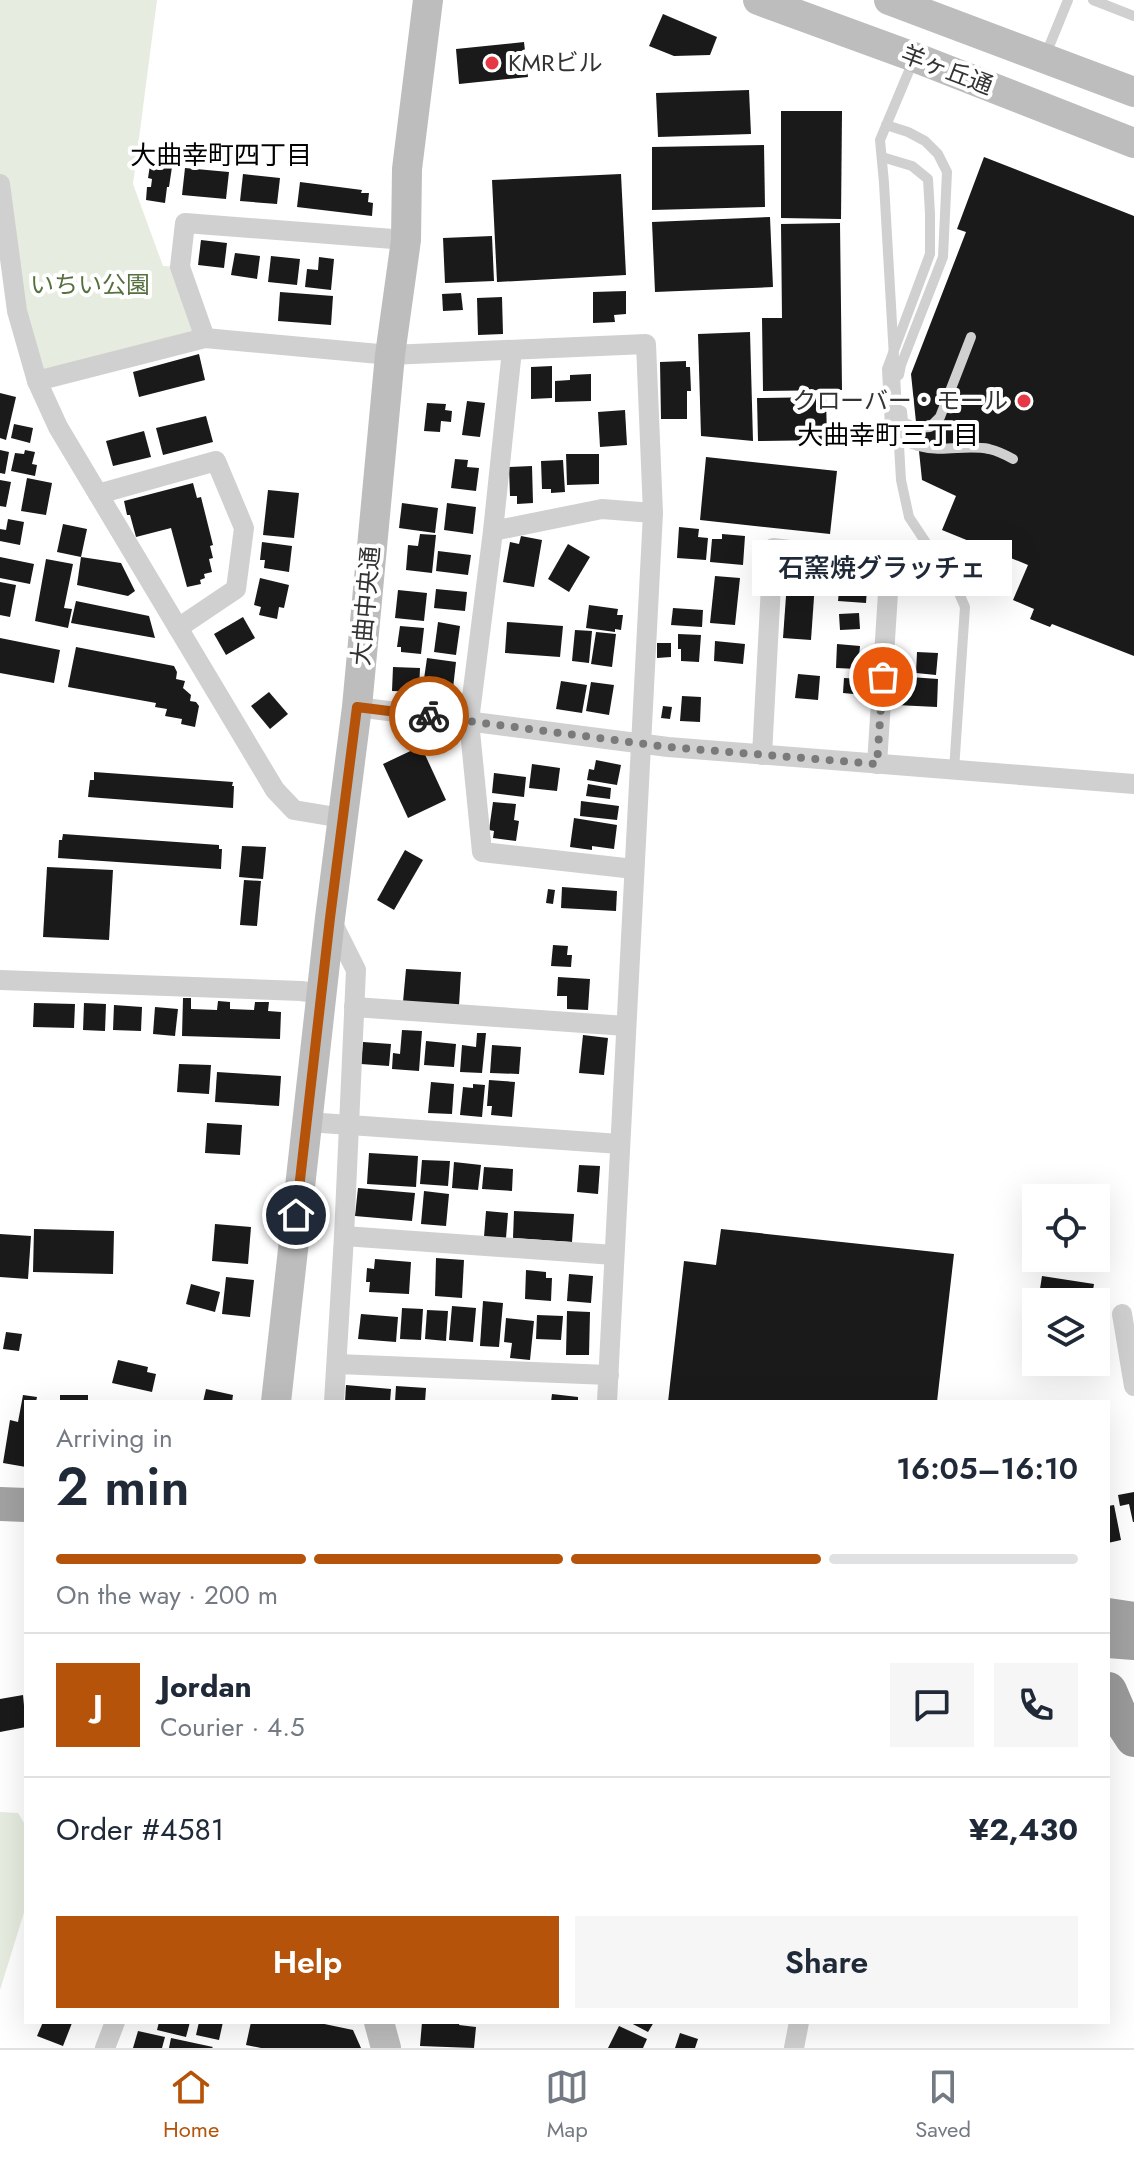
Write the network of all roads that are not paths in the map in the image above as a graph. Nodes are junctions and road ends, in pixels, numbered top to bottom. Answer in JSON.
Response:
{"nodes":[{"id":1,"x":428,"y":0,"type":"edge"},
{"id":2,"x":449,"y":0,"type":"edge"},
{"id":3,"x":758,"y":0,"type":"edge"},
{"id":4,"x":1068,"y":0,"type":"edge"},
{"id":5,"x":1093,"y":0,"type":"edge"},
{"id":6,"x":900,"y":1,"type":"edge"},
{"id":7,"x":1134,"y":16,"type":"edge"},
{"id":8,"x":914,"y":57,"type":"junction"},
{"id":9,"x":1043,"y":59,"type":"junction"},
{"id":10,"x":1134,"y":92,"type":"edge"},
{"id":11,"x":886,"y":125,"type":"junction"},
{"id":12,"x":1134,"y":143,"type":"edge"},
{"id":13,"x":882,"y":157,"type":"junction"},
{"id":14,"x":0,"y":184,"type":"edge"},
{"id":15,"x":406,"y":240,"type":"junction"},
{"id":16,"x":9,"y":313,"type":"edge"},
{"id":17,"x":971,"y":337,"type":"dead end"},
{"id":18,"x":205,"y":338,"type":"junction"},
{"id":19,"x":512,"y":350,"type":"junction"},
{"id":20,"x":390,"y":355,"type":"junction"},
{"id":21,"x":37,"y":381,"type":"junction"},
{"id":22,"x":1013,"y":459,"type":"dead end"},
{"id":23,"x":98,"y":494,"type":"junction"},
{"id":24,"x":653,"y":513,"type":"junction"},
{"id":25,"x":493,"y":531,"type":"junction"},
{"id":26,"x":178,"y":628,"type":"junction"},
{"id":27,"x":357,"y":707,"type":"junction"},
{"id":28,"x":469,"y":721,"type":"junction"},
{"id":29,"x":640,"y":743,"type":"junction"},
{"id":30,"x":762,"y":755,"type":"junction"},
{"id":31,"x":877,"y":764,"type":"junction"},
{"id":32,"x":954,"y":770,"type":"junction"},
{"id":33,"x":1134,"y":784,"type":"edge"},
{"id":34,"x":342,"y":818,"type":"junction"},
{"id":35,"x":634,"y":869,"type":"junction"},
{"id":36,"x":330,"y":918,"type":"junction"},
{"id":37,"x":0,"y":980,"type":"edge"},
{"id":38,"x":322,"y":994,"type":"junction"},
{"id":39,"x":354,"y":1007,"type":"junction"},
{"id":40,"x":626,"y":1026,"type":"junction"},
{"id":41,"x":307,"y":1122,"type":"junction"},
{"id":42,"x":349,"y":1124,"type":"junction"},
{"id":43,"x":620,"y":1144,"type":"junction"},
{"id":44,"x":344,"y":1236,"type":"junction"},
{"id":45,"x":614,"y":1255,"type":"junction"},
{"id":46,"x":1122,"y":1314,"type":"dead end"},
{"id":47,"x":337,"y":1364,"type":"junction"},
{"id":48,"x":609,"y":1375,"type":"junction"},
{"id":49,"x":1134,"y":1386,"type":"edge"},
{"id":50,"x":276,"y":1400,"type":"edge"},
{"id":51,"x":334,"y":1400,"type":"edge"},
{"id":52,"x":607,"y":1400,"type":"edge"},
{"id":53,"x":0,"y":1504,"type":"edge"},
{"id":54,"x":24,"y":1505,"type":"edge"},
{"id":55,"x":0,"y":1525,"type":"edge"},
{"id":56,"x":24,"y":1526,"type":"edge"},
{"id":57,"x":1110,"y":1615,"type":"edge"},
{"id":58,"x":1134,"y":1619,"type":"edge"},
{"id":59,"x":1110,"y":1641,"type":"edge"},
{"id":60,"x":1134,"y":1643,"type":"edge"},
{"id":61,"x":1110,"y":1696,"type":"edge"},
{"id":62,"x":1134,"y":1738,"type":"edge"},
{"id":63,"x":114,"y":2024,"type":"edge"},
{"id":64,"x":380,"y":2024,"type":"edge"},
{"id":65,"x":799,"y":2024,"type":"edge"},
{"id":66,"x":105,"y":2048,"type":"edge"},
{"id":67,"x":386,"y":2048,"type":"edge"},
{"id":68,"x":794,"y":2048,"type":"edge"}],
"edges":[{"from":1,"to":15,"type":"main road","name":"大曲中央通"},
{"from":2,"to":15,"type":"main road","name":"大曲中央通"},
{"from":3,"to":8,"type":"main road","name":"羊ヶ丘通"},
{"from":4,"to":9,"type":"lane"},
{"from":5,"to":7,"type":"lane"},
{"from":6,"to":9,"type":"main road","name":"羊ヶ丘通"},
{"from":8,"to":11,"type":"lane"},
{"from":8,"to":12,"type":"main road","name":"羊ヶ丘通"},
{"from":9,"to":10,"type":"main road","name":"羊ヶ丘通"},
{"from":11,"to":13,"type":"lane"},
{"from":11,"to":17,"type":"lane"},
{"from":13,"to":22,"type":"lane","bridge":true},
{"from":13,"to":32,"type":"lane"},
{"from":14,"to":16,"type":"street"},
{"from":15,"to":18,"type":"street"},
{"from":15,"to":20,"type":"main road","name":"大曲中央通"},
{"from":16,"to":21,"type":"street"},
{"from":18,"to":20,"type":"street"},
{"from":18,"to":21,"type":"street"},
{"from":19,"to":20,"type":"street"},
{"from":19,"to":24,"type":"street"},
{"from":19,"to":25,"type":"street"},
{"from":20,"to":27,"type":"main road","name":"大曲中央通"},
{"from":21,"to":23,"type":"street"},
{"from":23,"to":26,"type":"street"},
{"from":23,"to":26,"type":"street"},
{"from":24,"to":25,"type":"street"},
{"from":24,"to":29,"type":"street"},
{"from":25,"to":28,"type":"street"},
{"from":26,"to":34,"type":"street"},
{"from":27,"to":28,"type":"street"},
{"from":27,"to":34,"type":"main road","name":"大曲中央通"},
{"from":28,"to":29,"type":"street"},
{"from":28,"to":35,"type":"street"},
{"from":29,"to":30,"type":"street"},
{"from":29,"to":35,"type":"street"},
{"from":30,"to":31,"type":"street"},
{"from":30,"to":31,"type":"street"},
{"from":31,"to":32,"type":"street"},
{"from":32,"to":33,"type":"street"},
{"from":34,"to":36,"type":"main road","name":"大曲中央通"},
{"from":35,"to":40,"type":"street"},
{"from":36,"to":38,"type":"main road","name":"大曲中央通"},
{"from":36,"to":39,"type":"street"},
{"from":37,"to":38,"type":"street"},
{"from":38,"to":41,"type":"main road","name":"大曲中央通"},
{"from":39,"to":40,"type":"street"},
{"from":39,"to":42,"type":"street"},
{"from":40,"to":43,"type":"street"},
{"from":41,"to":42,"type":"street"},
{"from":41,"to":50,"type":"main road","name":"大曲中央通"},
{"from":42,"to":43,"type":"street"},
{"from":42,"to":44,"type":"street"},
{"from":43,"to":45,"type":"street"},
{"from":44,"to":45,"type":"street"},
{"from":44,"to":47,"type":"street"},
{"from":45,"to":48,"type":"street"},
{"from":46,"to":49,"type":"street"},
{"from":47,"to":48,"type":"street"},
{"from":47,"to":51,"type":"street"},
{"from":48,"to":52,"type":"street"},
{"from":53,"to":54,"type":"highway"},
{"from":55,"to":56,"type":"highway"},
{"from":57,"to":58,"type":"highway"},
{"from":59,"to":60,"type":"highway"},
{"from":61,"to":62,"type":"highway"},
{"from":63,"to":66,"type":"street"},
{"from":64,"to":67,"type":"main road"},
{"from":65,"to":68,"type":"street"}]}
